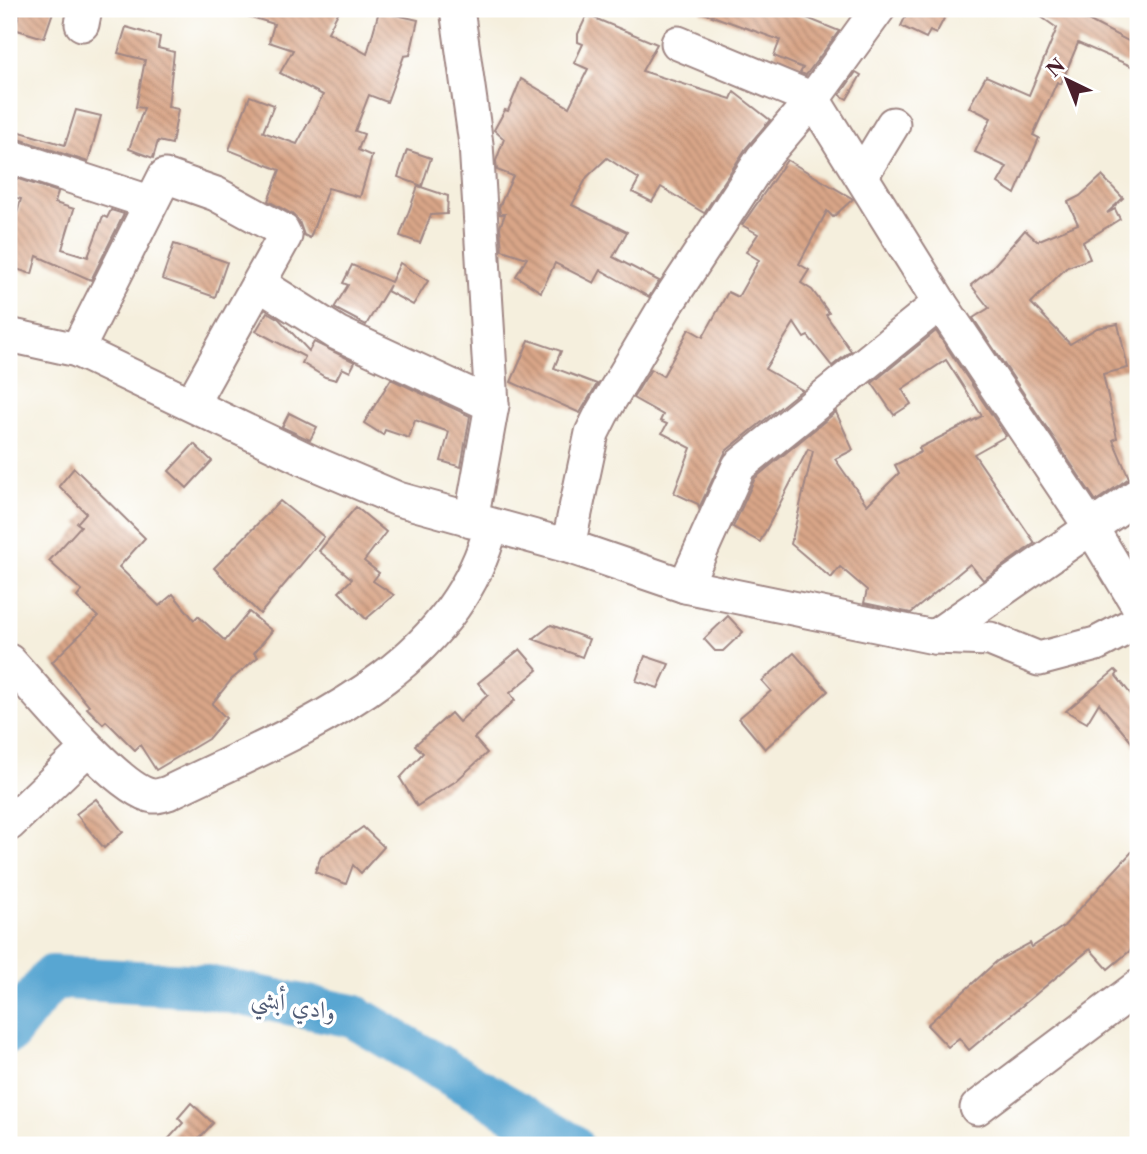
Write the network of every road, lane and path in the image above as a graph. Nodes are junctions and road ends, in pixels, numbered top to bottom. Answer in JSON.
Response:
{"nodes":[{"id":1,"x":457,"y":9,"type":"edge"},
{"id":2,"x":877,"y":9,"type":"edge"},
{"id":3,"x":678,"y":43,"type":"dead end"},
{"id":4,"x":813,"y":99,"type":"junction"},
{"id":5,"x":893,"y":124,"type":"dead end"},
{"id":6,"x":9,"y":156,"type":"edge"},
{"id":7,"x":862,"y":175,"type":"junction"},
{"id":8,"x":149,"y":202,"type":"junction"},
{"id":9,"x":261,"y":285,"type":"junction"},
{"id":10,"x":940,"y":303,"type":"junction"},
{"id":11,"x":9,"y":335,"type":"edge"},
{"id":12,"x":77,"y":350,"type":"junction"},
{"id":13,"x":192,"y":403,"type":"junction"},
{"id":14,"x":492,"y":405,"type":"junction"},
{"id":15,"x":1138,"y":495,"type":"edge"},
{"id":16,"x":481,"y":524,"type":"junction"},
{"id":17,"x":1092,"y":529,"type":"junction"},
{"id":18,"x":568,"y":547,"type":"junction"},
{"id":19,"x":685,"y":586,"type":"junction"},
{"id":20,"x":1138,"y":619,"type":"edge"},
{"id":21,"x":934,"y":637,"type":"junction"},
{"id":22,"x":9,"y":661,"type":"edge"},
{"id":23,"x":88,"y":748,"type":"junction"},
{"id":24,"x":9,"y":824,"type":"edge"},
{"id":25,"x":1138,"y":987,"type":"edge"},
{"id":26,"x":977,"y":1108,"type":"dead end"}],
"edges":[{"from":1,"to":14,"type":"street"},
{"from":2,"to":4,"type":"street"},
{"from":3,"to":4,"type":"street"},
{"from":4,"to":7,"type":"street"},
{"from":4,"to":18,"type":"street"},
{"from":5,"to":7,"type":"street"},
{"from":6,"to":8,"type":"street"},
{"from":7,"to":10,"type":"street"},
{"from":8,"to":9,"type":"street"},
{"from":8,"to":12,"type":"street"},
{"from":9,"to":13,"type":"street"},
{"from":9,"to":14,"type":"street"},
{"from":10,"to":17,"type":"street"},
{"from":10,"to":19,"type":"street"},
{"from":11,"to":12,"type":"street"},
{"from":12,"to":13,"type":"street"},
{"from":13,"to":16,"type":"street"},
{"from":14,"to":16,"type":"street"},
{"from":15,"to":17,"type":"street"},
{"from":16,"to":18,"type":"street"},
{"from":16,"to":23,"type":"street"},
{"from":17,"to":20,"type":"street"},
{"from":17,"to":21,"type":"street"},
{"from":18,"to":19,"type":"street"},
{"from":19,"to":21,"type":"street"},
{"from":20,"to":21,"type":"street"},
{"from":22,"to":23,"type":"street"},
{"from":23,"to":24,"type":"street"},
{"from":25,"to":26,"type":"street"}]}
